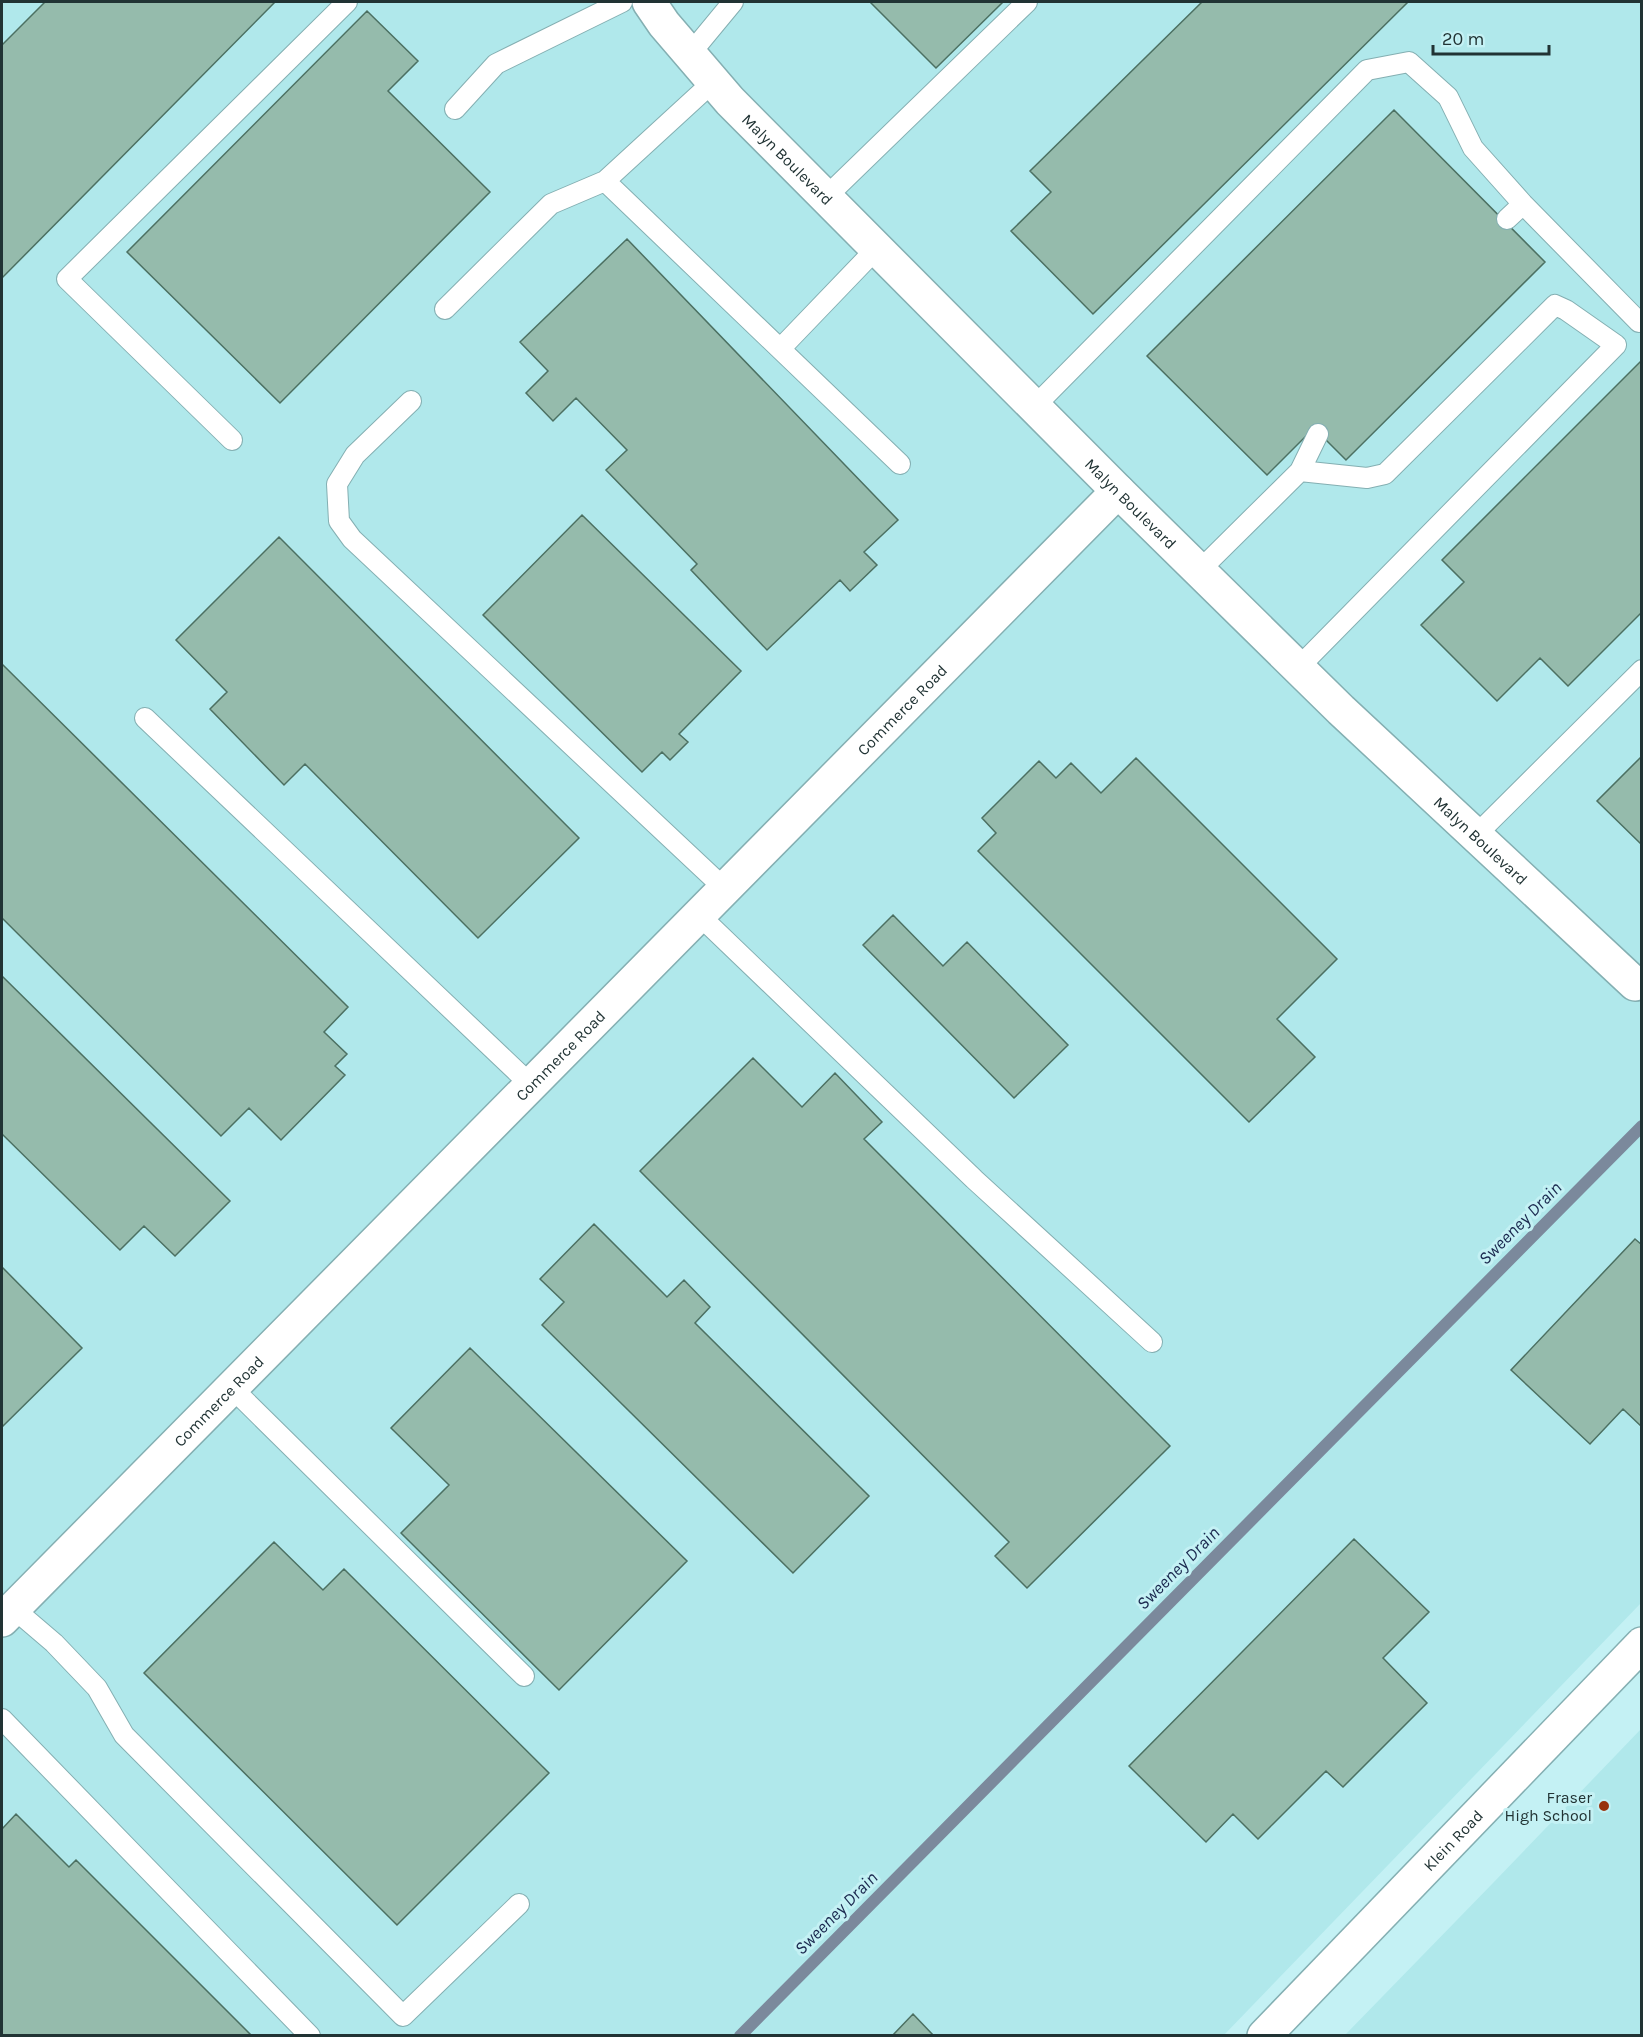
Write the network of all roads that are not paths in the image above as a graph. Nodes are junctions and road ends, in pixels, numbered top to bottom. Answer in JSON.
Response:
{"nodes":[{"id":1,"x":347,"y":2,"type":"edge"},
{"id":2,"x":622,"y":2,"type":"edge"},
{"id":3,"x":649,"y":2,"type":"edge"},
{"id":4,"x":733,"y":2,"type":"edge"},
{"id":5,"x":1028,"y":2,"type":"edge"},
{"id":6,"x":690,"y":54,"type":"junction"},
{"id":7,"x":714,"y":81,"type":"junction"},
{"id":8,"x":455,"y":109,"type":"dead end"},
{"id":9,"x":605,"y":181,"type":"junction"},
{"id":10,"x":826,"y":197,"type":"junction"},
{"id":11,"x":1523,"y":204,"type":"junction"},
{"id":12,"x":1508,"y":219,"type":"dead end"},
{"id":13,"x":877,"y":248,"type":"junction"},
{"id":14,"x":445,"y":309,"type":"dead end"},
{"id":15,"x":1640,"y":320,"type":"edge"},
{"id":16,"x":1616,"y":345,"type":"junction"},
{"id":17,"x":781,"y":348,"type":"junction"},
{"id":18,"x":411,"y":401,"type":"dead end"},
{"id":19,"x":1034,"y":407,"type":"junction"},
{"id":20,"x":1318,"y":434,"type":"dead end"},
{"id":21,"x":232,"y":440,"type":"dead end"},
{"id":22,"x":900,"y":464,"type":"dead end"},
{"id":23,"x":1299,"y":471,"type":"junction"},
{"id":24,"x":1118,"y":491,"type":"junction"},
{"id":25,"x":1199,"y":571,"type":"junction"},
{"id":26,"x":1298,"y":668,"type":"junction"},
{"id":27,"x":1641,"y":670,"type":"edge"},
{"id":28,"x":145,"y":718,"type":"dead end"},
{"id":29,"x":1476,"y":836,"type":"junction"},
{"id":30,"x":724,"y":889,"type":"junction"},
{"id":31,"x":699,"y":915,"type":"junction"},
{"id":32,"x":1635,"y":984,"type":"dead end"},
{"id":33,"x":531,"y":1085,"type":"junction"},
{"id":34,"x":1152,"y":1342,"type":"dead end"},
{"id":35,"x":231,"y":1387,"type":"junction"},
{"id":36,"x":7,"y":1614,"type":"edge"},
{"id":37,"x":1641,"y":1644,"type":"edge"},
{"id":38,"x":524,"y":1676,"type":"dead end"},
{"id":39,"x":2,"y":1719,"type":"edge"},
{"id":40,"x":519,"y":1904,"type":"dead end"},
{"id":41,"x":310,"y":2036,"type":"edge"},
{"id":42,"x":1264,"y":2036,"type":"edge"}],
"edges":[{"from":1,"to":21,"type":"lane"},
{"from":2,"to":8,"type":"lane"},
{"from":3,"to":6,"type":"street","name":"Malyn Boulevard"},
{"from":4,"to":6,"type":"lane"},
{"from":5,"to":10,"type":"lane"},
{"from":6,"to":7,"type":"street","name":"Malyn Boulevard"},
{"from":7,"to":9,"type":"lane"},
{"from":7,"to":10,"type":"street","name":"Malyn Boulevard"},
{"from":9,"to":14,"type":"lane"},
{"from":9,"to":17,"type":"lane"},
{"from":10,"to":13,"type":"street","name":"Malyn Boulevard"},
{"from":11,"to":12,"type":"lane"},
{"from":11,"to":15,"type":"lane"},
{"from":11,"to":19,"type":"lane"},
{"from":13,"to":17,"type":"lane"},
{"from":13,"to":19,"type":"street","name":"Malyn Boulevard"},
{"from":15,"to":16,"type":"lane"},
{"from":16,"to":23,"type":"lane"},
{"from":16,"to":26,"type":"lane"},
{"from":17,"to":22,"type":"lane"},
{"from":18,"to":30,"type":"lane"},
{"from":19,"to":24,"type":"street","name":"Malyn Boulevard"},
{"from":20,"to":23,"type":"lane"},
{"from":23,"to":25,"type":"lane"},
{"from":24,"to":25,"type":"street","name":"Malyn Boulevard"},
{"from":24,"to":30,"type":"street","name":"Commerce Road"},
{"from":25,"to":26,"type":"street","name":"Malyn Boulevard"},
{"from":26,"to":29,"type":"street","name":"Malyn Boulevard"},
{"from":27,"to":29,"type":"lane"},
{"from":28,"to":33,"type":"lane"},
{"from":29,"to":32,"type":"street","name":"Malyn Boulevard"},
{"from":30,"to":31,"type":"street","name":"Commerce Road"},
{"from":31,"to":33,"type":"street","name":"Commerce Road"},
{"from":31,"to":34,"type":"lane"},
{"from":33,"to":35,"type":"street","name":"Commerce Road"},
{"from":35,"to":36,"type":"street","name":"Commerce Road"},
{"from":35,"to":38,"type":"lane"},
{"from":36,"to":40,"type":"lane"},
{"from":37,"to":42,"type":"street","name":"Klein Road"},
{"from":39,"to":41,"type":"lane"}]}
